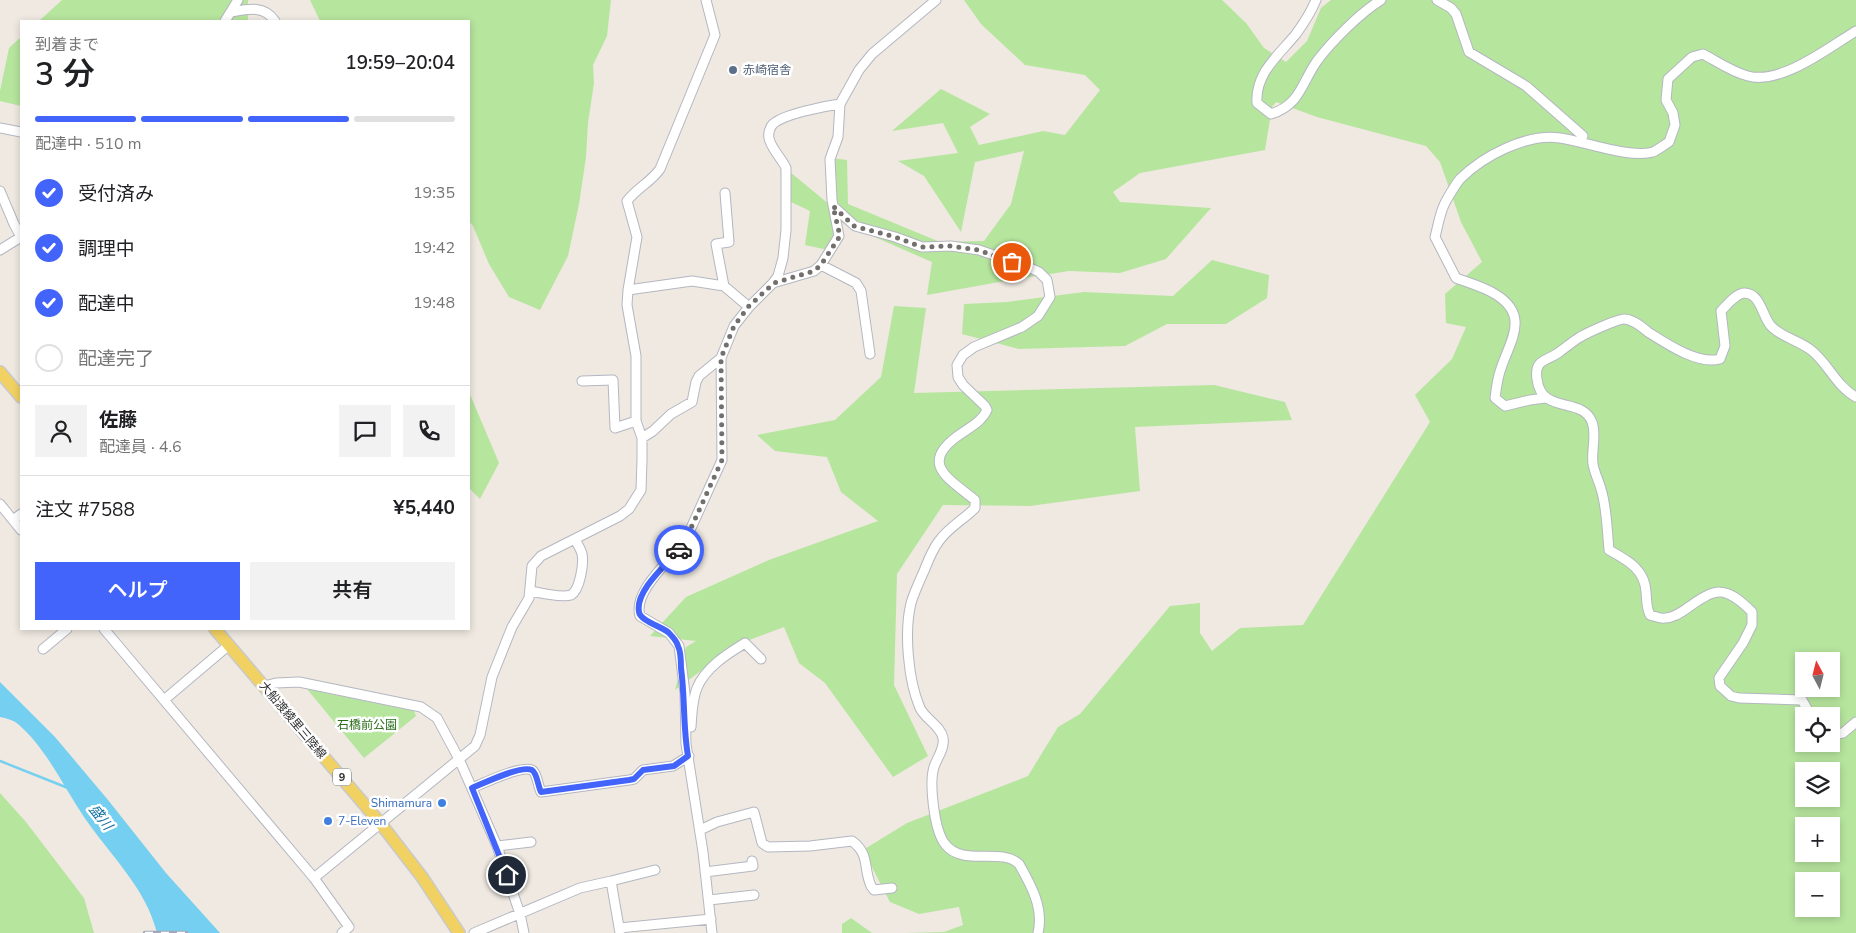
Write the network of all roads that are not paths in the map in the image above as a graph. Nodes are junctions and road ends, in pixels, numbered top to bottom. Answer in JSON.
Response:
{"nodes":[{"id":1,"x":238,"y":0,"type":"edge"},
{"id":2,"x":706,"y":0,"type":"edge"},
{"id":3,"x":936,"y":0,"type":"edge"},
{"id":4,"x":1316,"y":0,"type":"edge"},
{"id":5,"x":1381,"y":0,"type":"edge"},
{"id":6,"x":1436,"y":0,"type":"edge"},
{"id":7,"x":231,"y":12,"type":"junction"},
{"id":8,"x":226,"y":20,"type":"edge"},
{"id":9,"x":274,"y":20,"type":"edge"},
{"id":10,"x":1856,"y":31,"type":"edge"},
{"id":11,"x":840,"y":104,"type":"junction"},
{"id":12,"x":0,"y":128,"type":"edge"},
{"id":13,"x":20,"y":132,"type":"edge"},
{"id":14,"x":1583,"y":136,"type":"dead end"},
{"id":15,"x":0,"y":190,"type":"edge"},
{"id":16,"x":725,"y":194,"type":"dead end"},
{"id":17,"x":833,"y":206,"type":"junction"},
{"id":18,"x":20,"y":233,"type":"edge"},
{"id":19,"x":20,"y":238,"type":"edge"},
{"id":20,"x":0,"y":250,"type":"edge"},
{"id":21,"x":821,"y":265,"type":"junction"},
{"id":22,"x":774,"y":283,"type":"junction"},
{"id":23,"x":724,"y":286,"type":"junction"},
{"id":24,"x":628,"y":290,"type":"junction"},
{"id":25,"x":749,"y":306,"type":"junction"},
{"id":26,"x":870,"y":354,"type":"dead end"},
{"id":27,"x":721,"y":358,"type":"junction"},
{"id":28,"x":0,"y":372,"type":"edge"},
{"id":29,"x":582,"y":382,"type":"dead end"},
{"id":30,"x":20,"y":396,"type":"edge"},
{"id":31,"x":1856,"y":397,"type":"edge"},
{"id":32,"x":1545,"y":398,"type":"junction"},
{"id":33,"x":636,"y":421,"type":"junction"},
{"id":34,"x":642,"y":438,"type":"junction"},
{"id":35,"x":0,"y":504,"type":"edge"},
{"id":36,"x":20,"y":515,"type":"edge"},
{"id":37,"x":13,"y":520,"type":"junction"},
{"id":38,"x":20,"y":529,"type":"edge"},
{"id":39,"x":575,"y":539,"type":"junction"},
{"id":40,"x":531,"y":591,"type":"junction"},
{"id":41,"x":66,"y":630,"type":"edge"},
{"id":42,"x":105,"y":630,"type":"edge"},
{"id":43,"x":216,"y":630,"type":"edge"},
{"id":44,"x":229,"y":645,"type":"junction"},
{"id":45,"x":43,"y":649,"type":"dead end"},
{"id":46,"x":761,"y":659,"type":"dead end"},
{"id":47,"x":264,"y":686,"type":"junction"},
{"id":48,"x":164,"y":700,"type":"junction"},
{"id":49,"x":1806,"y":707,"type":"edge"},
{"id":50,"x":1856,"y":722,"type":"edge"},
{"id":51,"x":1840,"y":734,"type":"edge"},
{"id":52,"x":686,"y":744,"type":"junction"},
{"id":53,"x":688,"y":756,"type":"junction"},
{"id":54,"x":459,"y":759,"type":"junction"},
{"id":55,"x":472,"y":788,"type":"junction"},
{"id":56,"x":381,"y":824,"type":"junction"},
{"id":57,"x":700,"y":830,"type":"junction"},
{"id":58,"x":531,"y":842,"type":"dead end"},
{"id":59,"x":496,"y":846,"type":"junction"},
{"id":60,"x":752,"y":861,"type":"dead end"},
{"id":61,"x":655,"y":870,"type":"dead end"},
{"id":62,"x":705,"y":872,"type":"junction"},
{"id":63,"x":314,"y":878,"type":"junction"},
{"id":64,"x":611,"y":882,"type":"junction"},
{"id":65,"x":892,"y":888,"type":"dead end"},
{"id":66,"x":754,"y":895,"type":"dead end"},
{"id":67,"x":709,"y":900,"type":"junction"},
{"id":68,"x":520,"y":914,"type":"junction"},
{"id":69,"x":711,"y":919,"type":"junction"},
{"id":70,"x":620,"y":931,"type":"edge"},
{"id":71,"x":342,"y":933,"type":"edge"},
{"id":72,"x":459,"y":933,"type":"edge"},
{"id":73,"x":474,"y":933,"type":"edge"},
{"id":74,"x":524,"y":933,"type":"edge"},
{"id":75,"x":712,"y":933,"type":"edge"},
{"id":76,"x":1038,"y":933,"type":"edge"}],
"edges":[{"from":1,"to":7,"type":"street"},
{"from":2,"to":24,"type":"street"},
{"from":3,"to":11,"type":"street"},
{"from":4,"to":5,"type":"street"},
{"from":6,"to":14,"type":"street"},
{"from":7,"to":8,"type":"street"},
{"from":7,"to":9,"type":"street"},
{"from":10,"to":32,"type":"street"},
{"from":11,"to":17,"type":"street"},
{"from":11,"to":22,"type":"street"},
{"from":12,"to":13,"type":"street"},
{"from":15,"to":18,"type":"street"},
{"from":16,"to":23,"type":"street"},
{"from":17,"to":21,"type":"street"},
{"from":17,"to":76,"type":"street"},
{"from":19,"to":20,"type":"street"},
{"from":21,"to":22,"type":"street"},
{"from":21,"to":26,"type":"street"},
{"from":22,"to":25,"type":"street"},
{"from":23,"to":24,"type":"street"},
{"from":23,"to":25,"type":"street"},
{"from":24,"to":33,"type":"street"},
{"from":25,"to":27,"type":"street"},
{"from":27,"to":34,"type":"street"},
{"from":27,"to":52,"type":"street"},
{"from":28,"to":30,"type":"main road"},
{"from":29,"to":33,"type":"street"},
{"from":31,"to":32,"type":"street"},
{"from":32,"to":49,"type":"street"},
{"from":33,"to":34,"type":"street"},
{"from":34,"to":39,"type":"street"},
{"from":35,"to":37,"type":"street"},
{"from":36,"to":37,"type":"street"},
{"from":37,"to":38,"type":"street"},
{"from":39,"to":40,"type":"street"},
{"from":39,"to":40,"type":"street"},
{"from":40,"to":54,"type":"street"},
{"from":41,"to":45,"type":"street"},
{"from":42,"to":48,"type":"street"},
{"from":43,"to":44,"type":"main road","name":"大船渡綾里三陸線","number":"9"},
{"from":44,"to":47,"type":"main road","name":"大船渡綾里三陸線","number":"9"},
{"from":44,"to":48,"type":"street"},
{"from":46,"to":52,"type":"street"},
{"from":47,"to":54,"type":"street"},
{"from":47,"to":56,"type":"main road","name":"大船渡綾里三陸線","number":"9"},
{"from":48,"to":63,"type":"street"},
{"from":50,"to":51,"type":"street"},
{"from":52,"to":53,"type":"street"},
{"from":53,"to":55,"type":"street"},
{"from":53,"to":57,"type":"street"},
{"from":54,"to":55,"type":"street"},
{"from":54,"to":56,"type":"street"},
{"from":55,"to":59,"type":"street"},
{"from":56,"to":63,"type":"street"},
{"from":56,"to":72,"type":"main road","name":"大船渡綾里三陸線","number":"9"},
{"from":57,"to":62,"type":"street"},
{"from":57,"to":65,"type":"street"},
{"from":58,"to":59,"type":"street"},
{"from":59,"to":68,"type":"street"},
{"from":60,"to":62,"type":"street"},
{"from":61,"to":64,"type":"street"},
{"from":62,"to":67,"type":"street"},
{"from":63,"to":71,"type":"street"},
{"from":64,"to":68,"type":"street"},
{"from":64,"to":70,"type":"street"},
{"from":66,"to":67,"type":"street"},
{"from":67,"to":69,"type":"street"},
{"from":68,"to":73,"type":"street"},
{"from":68,"to":74,"type":"street"},
{"from":69,"to":70,"type":"street"},
{"from":69,"to":75,"type":"street"}]}
